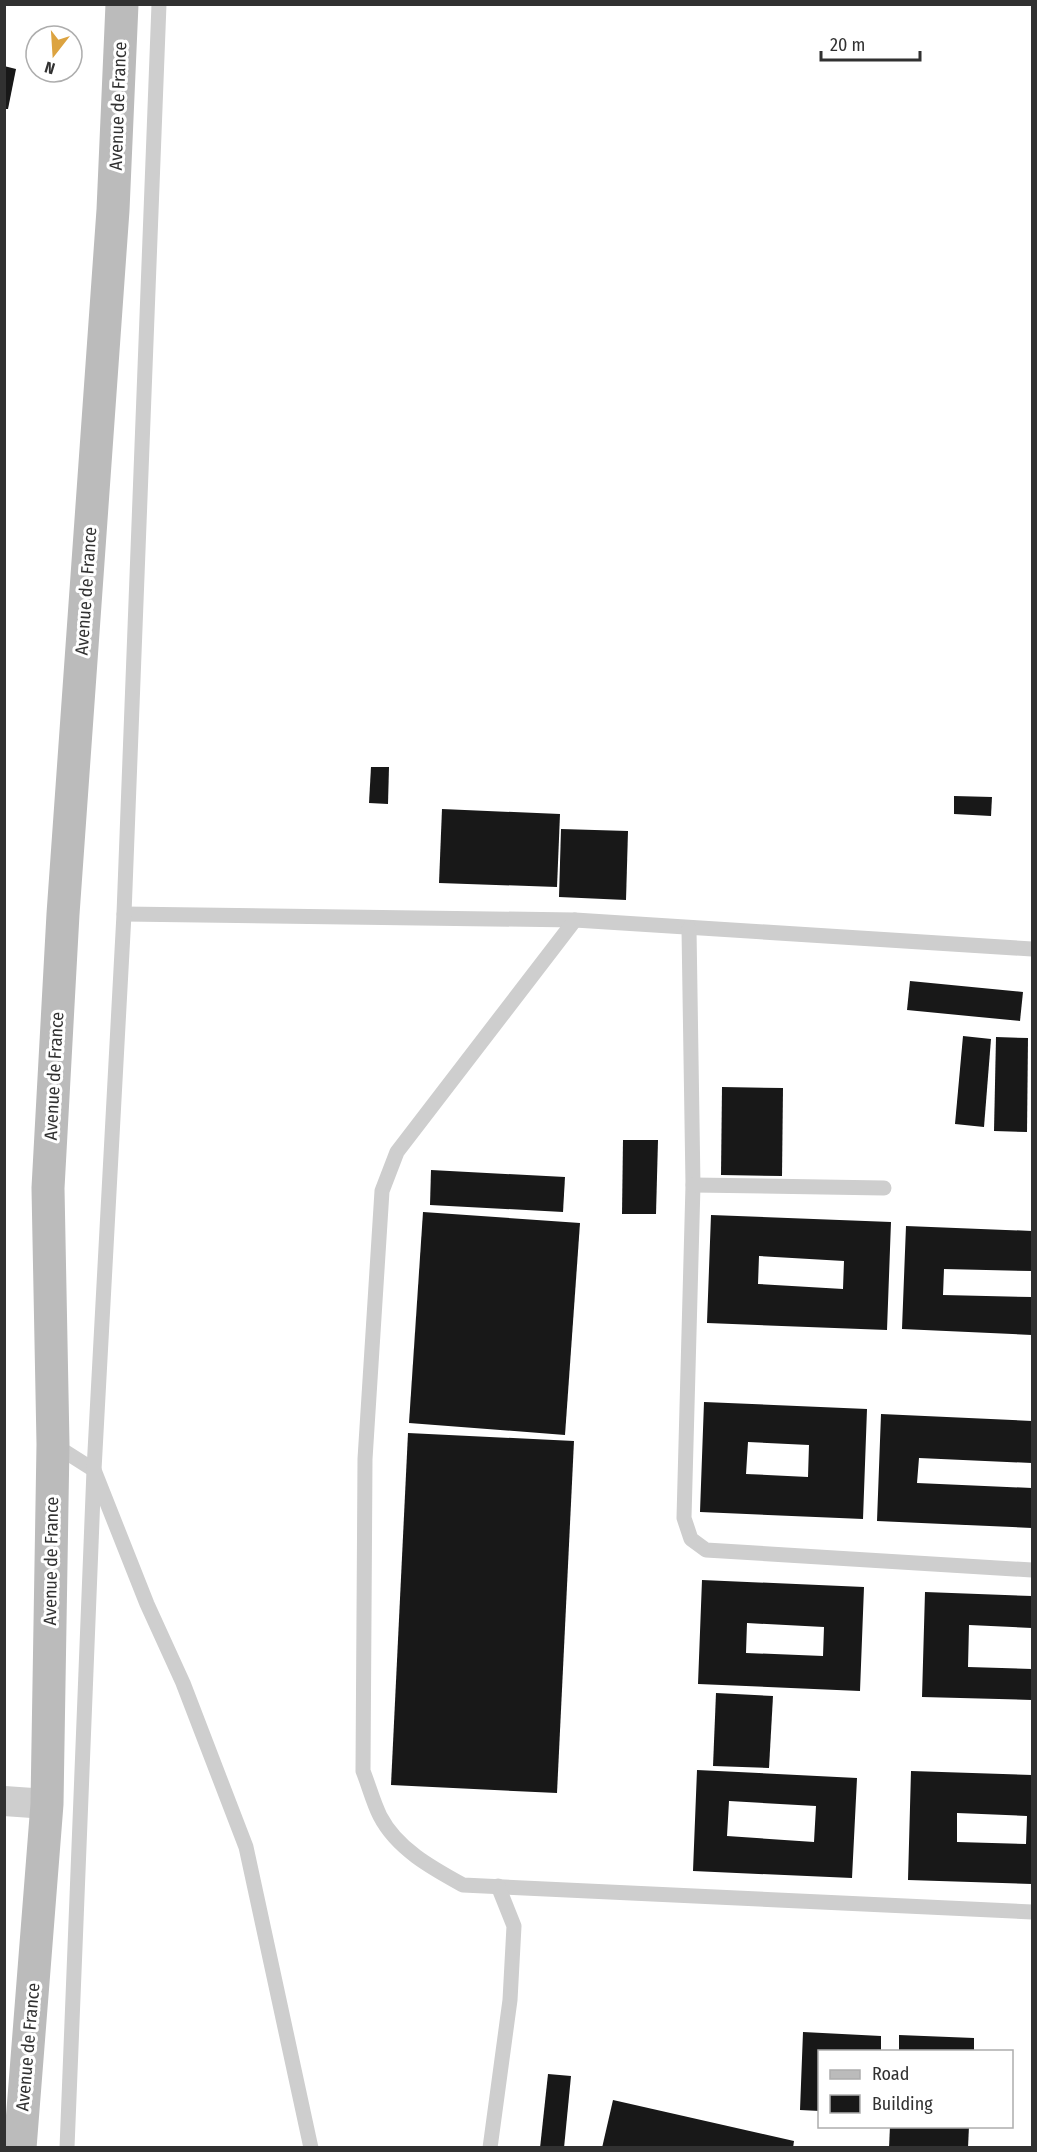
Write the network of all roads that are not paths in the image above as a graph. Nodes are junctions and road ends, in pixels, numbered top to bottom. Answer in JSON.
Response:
{"nodes":[{"id":1,"x":122,"y":4,"type":"edge"},
{"id":2,"x":159,"y":4,"type":"edge"},
{"id":3,"x":124,"y":914,"type":"junction"},
{"id":4,"x":575,"y":920,"type":"junction"},
{"id":5,"x":689,"y":928,"type":"junction"},
{"id":6,"x":1032,"y":949,"type":"edge"},
{"id":7,"x":693,"y":1185,"type":"junction"},
{"id":8,"x":884,"y":1188,"type":"dead end"},
{"id":9,"x":54,"y":1444,"type":"junction"},
{"id":10,"x":94,"y":1470,"type":"junction"},
{"id":11,"x":1032,"y":1570,"type":"edge"},
{"id":12,"x":4,"y":1801,"type":"edge"},
{"id":13,"x":47,"y":1804,"type":"junction"},
{"id":14,"x":498,"y":1886,"type":"junction"},
{"id":15,"x":1032,"y":1912,"type":"edge"},
{"id":16,"x":20,"y":2148,"type":"edge"},
{"id":17,"x":67,"y":2148,"type":"edge"},
{"id":18,"x":311,"y":2148,"type":"edge"},
{"id":19,"x":489,"y":2148,"type":"edge"}],
"edges":[{"from":1,"to":9,"type":"street","name":"Avenue de France"},
{"from":2,"to":3,"type":"lane"},
{"from":3,"to":4,"type":"lane"},
{"from":3,"to":10,"type":"lane"},
{"from":4,"to":5,"type":"lane"},
{"from":4,"to":14,"type":"lane"},
{"from":5,"to":6,"type":"lane"},
{"from":5,"to":7,"type":"lane"},
{"from":7,"to":8,"type":"lane"},
{"from":7,"to":11,"type":"lane"},
{"from":9,"to":10,"type":"lane"},
{"from":9,"to":13,"type":"street","name":"Avenue de France"},
{"from":10,"to":17,"type":"lane"},
{"from":10,"to":18,"type":"lane"},
{"from":12,"to":13,"type":"street"},
{"from":13,"to":16,"type":"street","name":"Avenue de France"},
{"from":14,"to":15,"type":"lane"},
{"from":14,"to":19,"type":"lane"}]}
